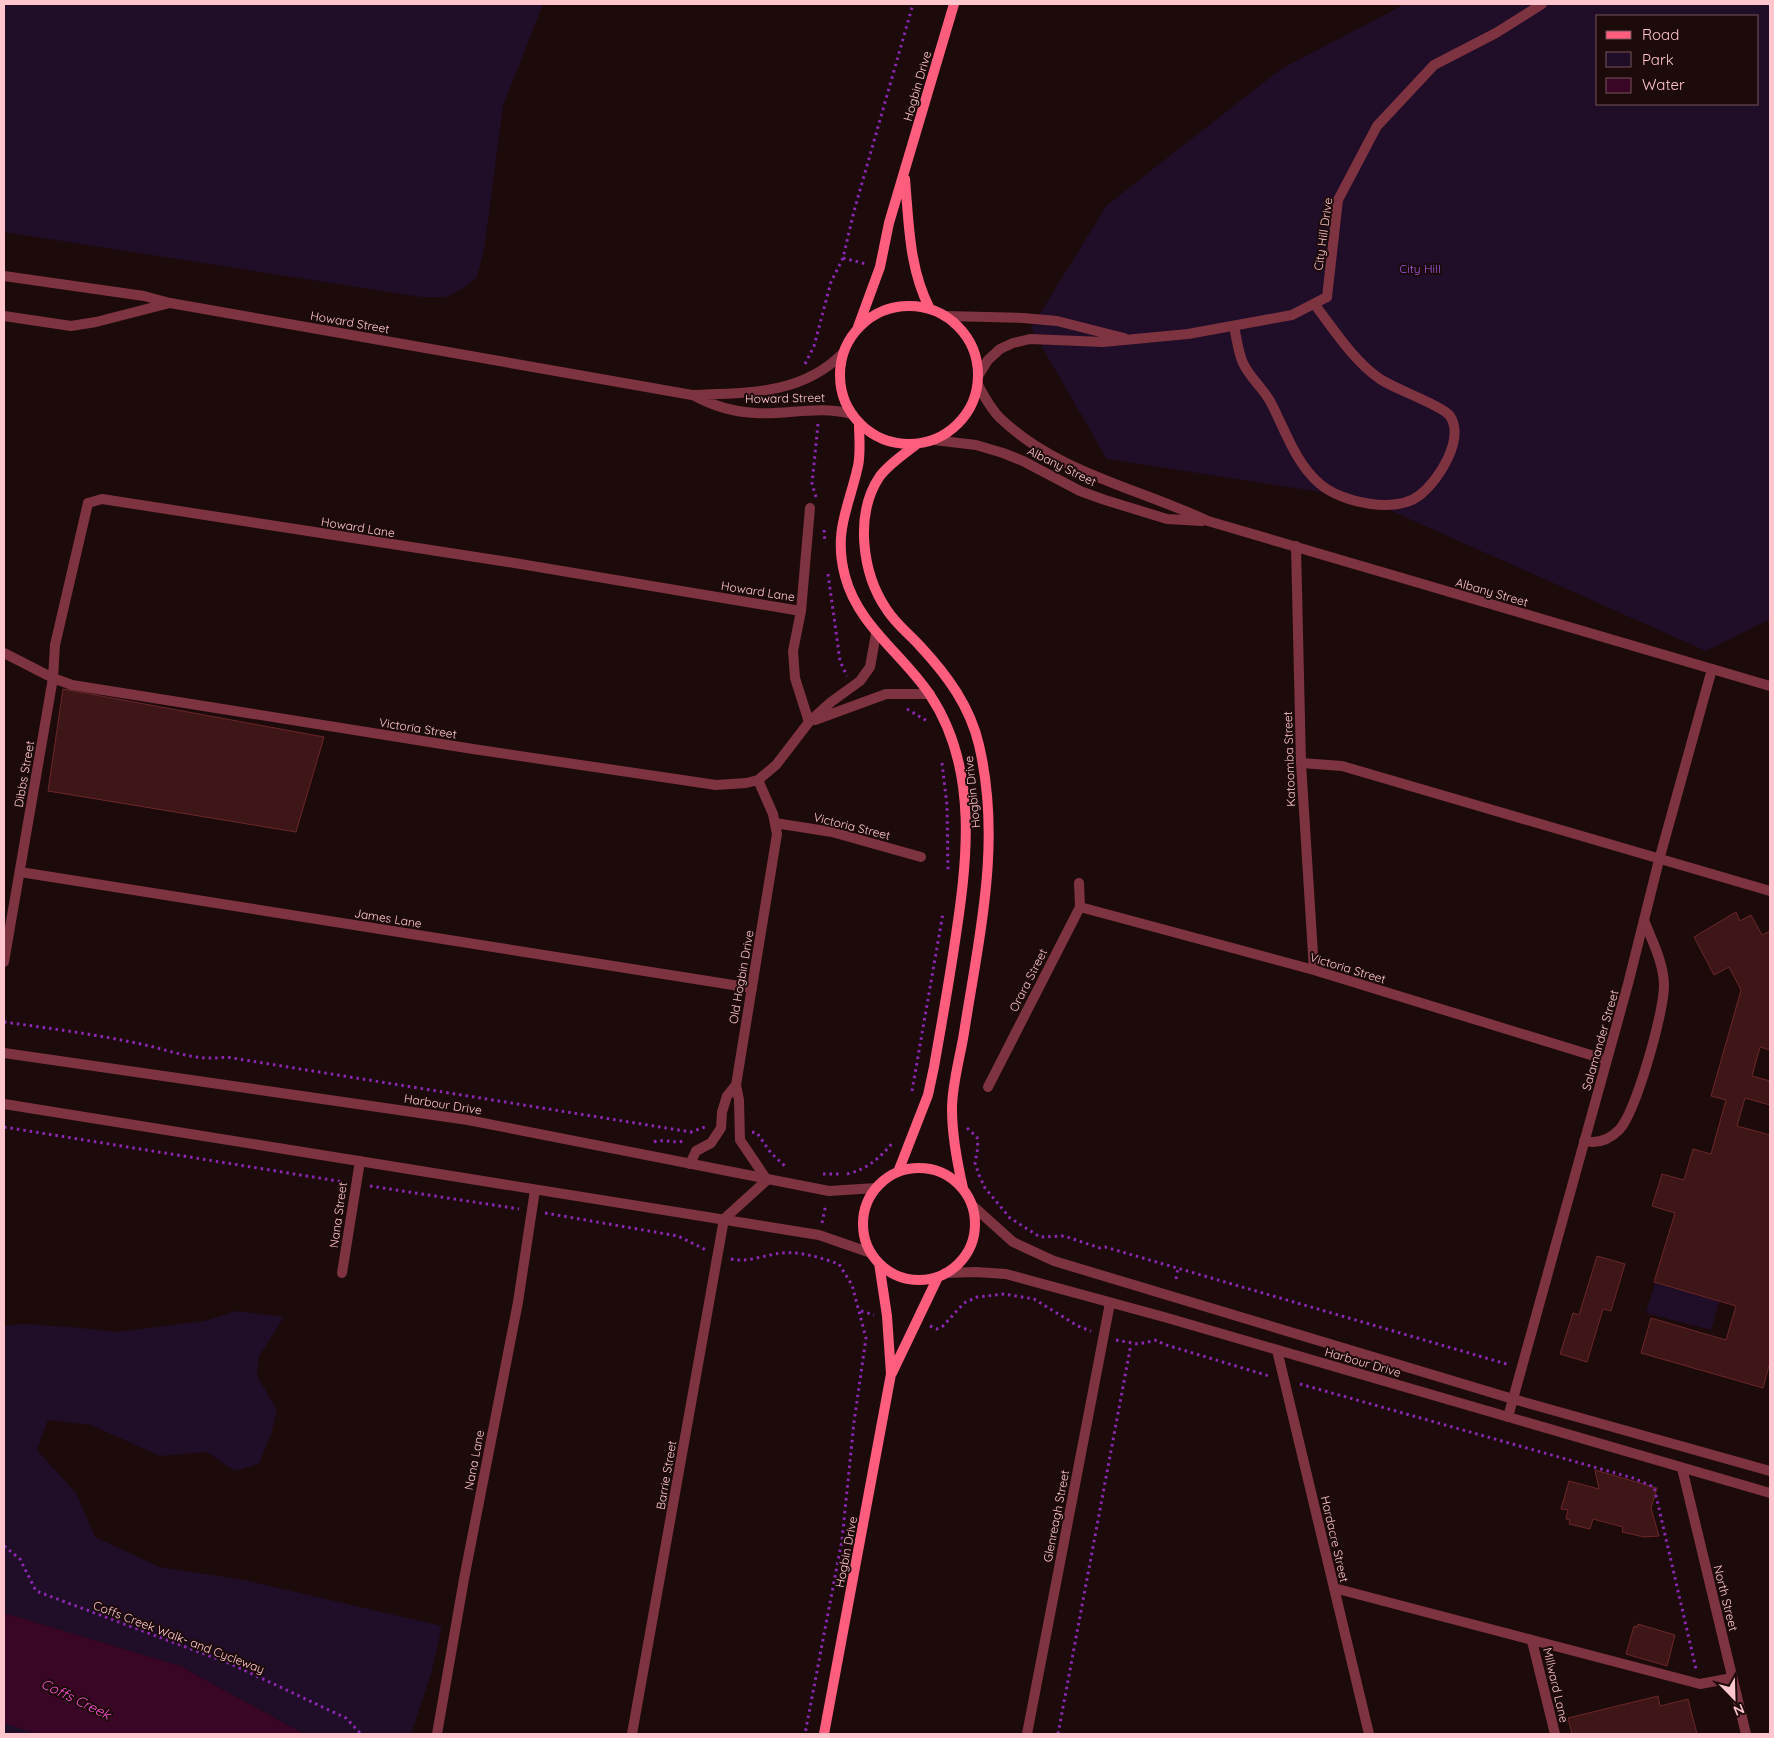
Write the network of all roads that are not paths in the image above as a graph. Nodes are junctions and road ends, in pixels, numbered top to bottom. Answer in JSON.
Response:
{"nodes":[{"id":1,"x":954,"y":4,"type":"edge"},
{"id":2,"x":1542,"y":4,"type":"edge"},
{"id":3,"x":905,"y":175,"type":"junction"},
{"id":4,"x":4,"y":276,"type":"edge"},
{"id":5,"x":170,"y":303,"type":"junction"},
{"id":6,"x":1315,"y":305,"type":"junction"},
{"id":7,"x":930,"y":309,"type":"junction"},
{"id":8,"x":4,"y":316,"type":"edge"},
{"id":9,"x":945,"y":316,"type":"junction"},
{"id":10,"x":1234,"y":327,"type":"junction"},
{"id":11,"x":858,"y":328,"type":"junction"},
{"id":12,"x":1128,"y":339,"type":"junction"},
{"id":13,"x":843,"y":353,"type":"junction"},
{"id":14,"x":978,"y":381,"type":"junction"},
{"id":15,"x":692,"y":395,"type":"junction"},
{"id":16,"x":851,"y":414,"type":"junction"},
{"id":17,"x":859,"y":424,"type":"junction"},
{"id":18,"x":934,"y":440,"type":"junction"},
{"id":19,"x":917,"y":444,"type":"junction"},
{"id":20,"x":810,"y":508,"type":"dead end"},
{"id":21,"x":1208,"y":521,"type":"junction"},
{"id":22,"x":1296,"y":546,"type":"junction"},
{"id":23,"x":800,"y":611,"type":"junction"},
{"id":24,"x":876,"y":634,"type":"junction"},
{"id":25,"x":4,"y":653,"type":"edge"},
{"id":26,"x":1712,"y":669,"type":"junction"},
{"id":27,"x":53,"y":678,"type":"junction"},
{"id":28,"x":1770,"y":686,"type":"edge"},
{"id":29,"x":930,"y":694,"type":"junction"},
{"id":30,"x":809,"y":722,"type":"junction"},
{"id":31,"x":1301,"y":763,"type":"junction"},
{"id":32,"x":758,"y":780,"type":"junction"},
{"id":33,"x":775,"y":823,"type":"junction"},
{"id":34,"x":921,"y":857,"type":"dead end"},
{"id":35,"x":1659,"y":860,"type":"junction"},
{"id":36,"x":20,"y":872,"type":"junction"},
{"id":37,"x":1079,"y":883,"type":"dead end"},
{"id":38,"x":1770,"y":890,"type":"edge"},
{"id":39,"x":1080,"y":907,"type":"junction"},
{"id":40,"x":1644,"y":920,"type":"junction"},
{"id":41,"x":4,"y":962,"type":"edge"},
{"id":42,"x":1314,"y":970,"type":"junction"},
{"id":43,"x":752,"y":988,"type":"junction"},
{"id":44,"x":4,"y":1053,"type":"edge"},
{"id":45,"x":1607,"y":1060,"type":"junction"},
{"id":46,"x":736,"y":1085,"type":"junction"},
{"id":47,"x":988,"y":1087,"type":"dead end"},
{"id":48,"x":4,"y":1104,"type":"edge"},
{"id":49,"x":1584,"y":1141,"type":"junction"},
{"id":50,"x":360,"y":1161,"type":"junction"},
{"id":51,"x":690,"y":1164,"type":"junction"},
{"id":52,"x":898,"y":1172,"type":"junction"},
{"id":53,"x":766,"y":1180,"type":"junction"},
{"id":54,"x":876,"y":1188,"type":"junction"},
{"id":55,"x":963,"y":1188,"type":"junction"},
{"id":56,"x":535,"y":1190,"type":"junction"},
{"id":57,"x":973,"y":1206,"type":"junction"},
{"id":58,"x":724,"y":1219,"type":"junction"},
{"id":59,"x":871,"y":1253,"type":"junction"},
{"id":60,"x":879,"y":1263,"type":"junction"},
{"id":61,"x":342,"y":1273,"type":"dead end"},
{"id":62,"x":942,"y":1275,"type":"junction"},
{"id":63,"x":1110,"y":1303,"type":"junction"},
{"id":64,"x":1277,"y":1350,"type":"junction"},
{"id":65,"x":891,"y":1374,"type":"junction"},
{"id":66,"x":1513,"y":1399,"type":"junction"},
{"id":67,"x":1508,"y":1417,"type":"junction"},
{"id":68,"x":1682,"y":1468,"type":"junction"},
{"id":69,"x":1770,"y":1471,"type":"edge"},
{"id":70,"x":1770,"y":1493,"type":"edge"},
{"id":71,"x":1334,"y":1588,"type":"junction"},
{"id":72,"x":1532,"y":1641,"type":"junction"},
{"id":73,"x":1732,"y":1678,"type":"junction"},
{"id":74,"x":437,"y":1734,"type":"edge"},
{"id":75,"x":632,"y":1734,"type":"edge"},
{"id":76,"x":824,"y":1734,"type":"edge"},
{"id":77,"x":1027,"y":1734,"type":"edge"},
{"id":78,"x":1369,"y":1734,"type":"edge"},
{"id":79,"x":1555,"y":1734,"type":"edge"},
{"id":80,"x":1746,"y":1734,"type":"edge"}],
"edges":[{"from":1,"to":3,"type":"main road","name":"Hogbin Drive"},
{"from":2,"to":6,"type":"street","name":"City Hill Drive"},
{"from":3,"to":7,"type":"main road","name":"Hogbin Drive"},
{"from":3,"to":11,"type":"main road","name":"Hogbin Drive"},
{"from":4,"to":5,"type":"street","name":"Howard Street"},
{"from":5,"to":8,"type":"street"},
{"from":5,"to":15,"type":"street","name":"Howard Street"},
{"from":6,"to":10,"type":"street","name":"City Hill Drive"},
{"from":6,"to":10,"type":"street"},
{"from":7,"to":9,"type":"main road"},
{"from":7,"to":11,"type":"main road"},
{"from":9,"to":12,"type":"street","name":"City Hill Drive"},
{"from":9,"to":14,"type":"main road"},
{"from":10,"to":12,"type":"street","name":"City Hill Drive"},
{"from":11,"to":13,"type":"main road"},
{"from":12,"to":14,"type":"street","name":"City Hill Drive"},
{"from":13,"to":15,"type":"street","name":"Howard Street"},
{"from":13,"to":16,"type":"main road"},
{"from":14,"to":18,"type":"main road"},
{"from":14,"to":21,"type":"street","name":"Albany Street"},
{"from":15,"to":16,"type":"street","name":"Howard Street"},
{"from":16,"to":17,"type":"main road"},
{"from":17,"to":19,"type":"main road"},
{"from":17,"to":24,"type":"main road","name":"Hogbin Drive"},
{"from":18,"to":19,"type":"main road"},
{"from":18,"to":21,"type":"street","name":"Albany Street"},
{"from":19,"to":55,"type":"main road","name":"Hogbin Drive"},
{"from":20,"to":23,"type":"street","name":"Howard Lane"},
{"from":21,"to":22,"type":"street","name":"Albany Street"},
{"from":22,"to":26,"type":"street","name":"Albany Street"},
{"from":22,"to":31,"type":"street","name":"Katoomba Street"},
{"from":23,"to":27,"type":"street","name":"Howard Lane"},
{"from":23,"to":30,"type":"street","name":"Howard Lane"},
{"from":24,"to":29,"type":"main road","name":"Hogbin Drive"},
{"from":24,"to":30,"type":"street"},
{"from":25,"to":27,"type":"street","name":"Victoria Street"},
{"from":26,"to":28,"type":"street","name":"Albany Street"},
{"from":26,"to":35,"type":"street","name":"Salamander Street"},
{"from":27,"to":32,"type":"street","name":"Victoria Street"},
{"from":27,"to":36,"type":"street","name":"Dibbs Street"},
{"from":29,"to":30,"type":"street"},
{"from":29,"to":52,"type":"main road","name":"Hogbin Drive"},
{"from":30,"to":32,"type":"street"},
{"from":31,"to":35,"type":"street"},
{"from":31,"to":42,"type":"street","name":"Katoomba Street"},
{"from":32,"to":33,"type":"street","name":"Old Hogbin Drive"},
{"from":33,"to":34,"type":"street","name":"Victoria Street"},
{"from":33,"to":43,"type":"street","name":"Old Hogbin Drive"},
{"from":35,"to":38,"type":"street"},
{"from":35,"to":40,"type":"street","name":"Salamander Street"},
{"from":36,"to":41,"type":"street","name":"Dibbs Street"},
{"from":36,"to":43,"type":"street","name":"James Lane"},
{"from":37,"to":39,"type":"street","name":"Orara Street"},
{"from":39,"to":42,"type":"street","name":"Victoria Street"},
{"from":39,"to":47,"type":"street","name":"Orara Street"},
{"from":40,"to":45,"type":"street","name":"Salamander Street"},
{"from":40,"to":49,"type":"street"},
{"from":42,"to":45,"type":"street","name":"Victoria Street"},
{"from":43,"to":46,"type":"street","name":"Old Hogbin Drive"},
{"from":44,"to":51,"type":"street","name":"Harbour Drive"},
{"from":45,"to":49,"type":"street","name":"Salamander Street"},
{"from":46,"to":51,"type":"street","name":"Old Hogbin Drive"},
{"from":46,"to":53,"type":"street"},
{"from":48,"to":50,"type":"street"},
{"from":49,"to":66,"type":"street","name":"Salamander Street"},
{"from":50,"to":56,"type":"street"},
{"from":50,"to":61,"type":"street","name":"Nana Street"},
{"from":51,"to":53,"type":"street","name":"Harbour Drive"},
{"from":52,"to":54,"type":"main road"},
{"from":52,"to":55,"type":"main road"},
{"from":53,"to":54,"type":"street","name":"Harbour Drive"},
{"from":53,"to":58,"type":"street"},
{"from":54,"to":59,"type":"main road"},
{"from":55,"to":57,"type":"main road"},
{"from":56,"to":58,"type":"street"},
{"from":56,"to":74,"type":"street","name":"Nana Lane"},
{"from":57,"to":62,"type":"main road"},
{"from":57,"to":66,"type":"street","name":"Harbour Drive"},
{"from":58,"to":59,"type":"street"},
{"from":58,"to":75,"type":"street","name":"Barrie Street"},
{"from":59,"to":60,"type":"main road"},
{"from":60,"to":62,"type":"main road"},
{"from":60,"to":65,"type":"main road","name":"Hogbin Drive"},
{"from":62,"to":63,"type":"street","name":"Harbour Drive"},
{"from":62,"to":65,"type":"main road","name":"Hogbin Drive"},
{"from":63,"to":64,"type":"street","name":"Harbour Drive"},
{"from":63,"to":77,"type":"street","name":"Glenreagh Street"},
{"from":64,"to":67,"type":"street","name":"Harbour Drive"},
{"from":64,"to":71,"type":"street","name":"Hardacre Street"},
{"from":65,"to":76,"type":"main road","name":"Hogbin Drive"},
{"from":66,"to":67,"type":"street","name":"Salamander Street"},
{"from":66,"to":69,"type":"street","name":"Harbour Drive"},
{"from":67,"to":68,"type":"street","name":"Harbour Drive"},
{"from":68,"to":70,"type":"street","name":"Harbour Drive"},
{"from":68,"to":73,"type":"street","name":"North Street"},
{"from":71,"to":72,"type":"street"},
{"from":71,"to":78,"type":"street","name":"Hardacre Street"},
{"from":72,"to":73,"type":"street"},
{"from":72,"to":79,"type":"street","name":"Millward Lane"},
{"from":73,"to":80,"type":"street","name":"North Street"}]}
